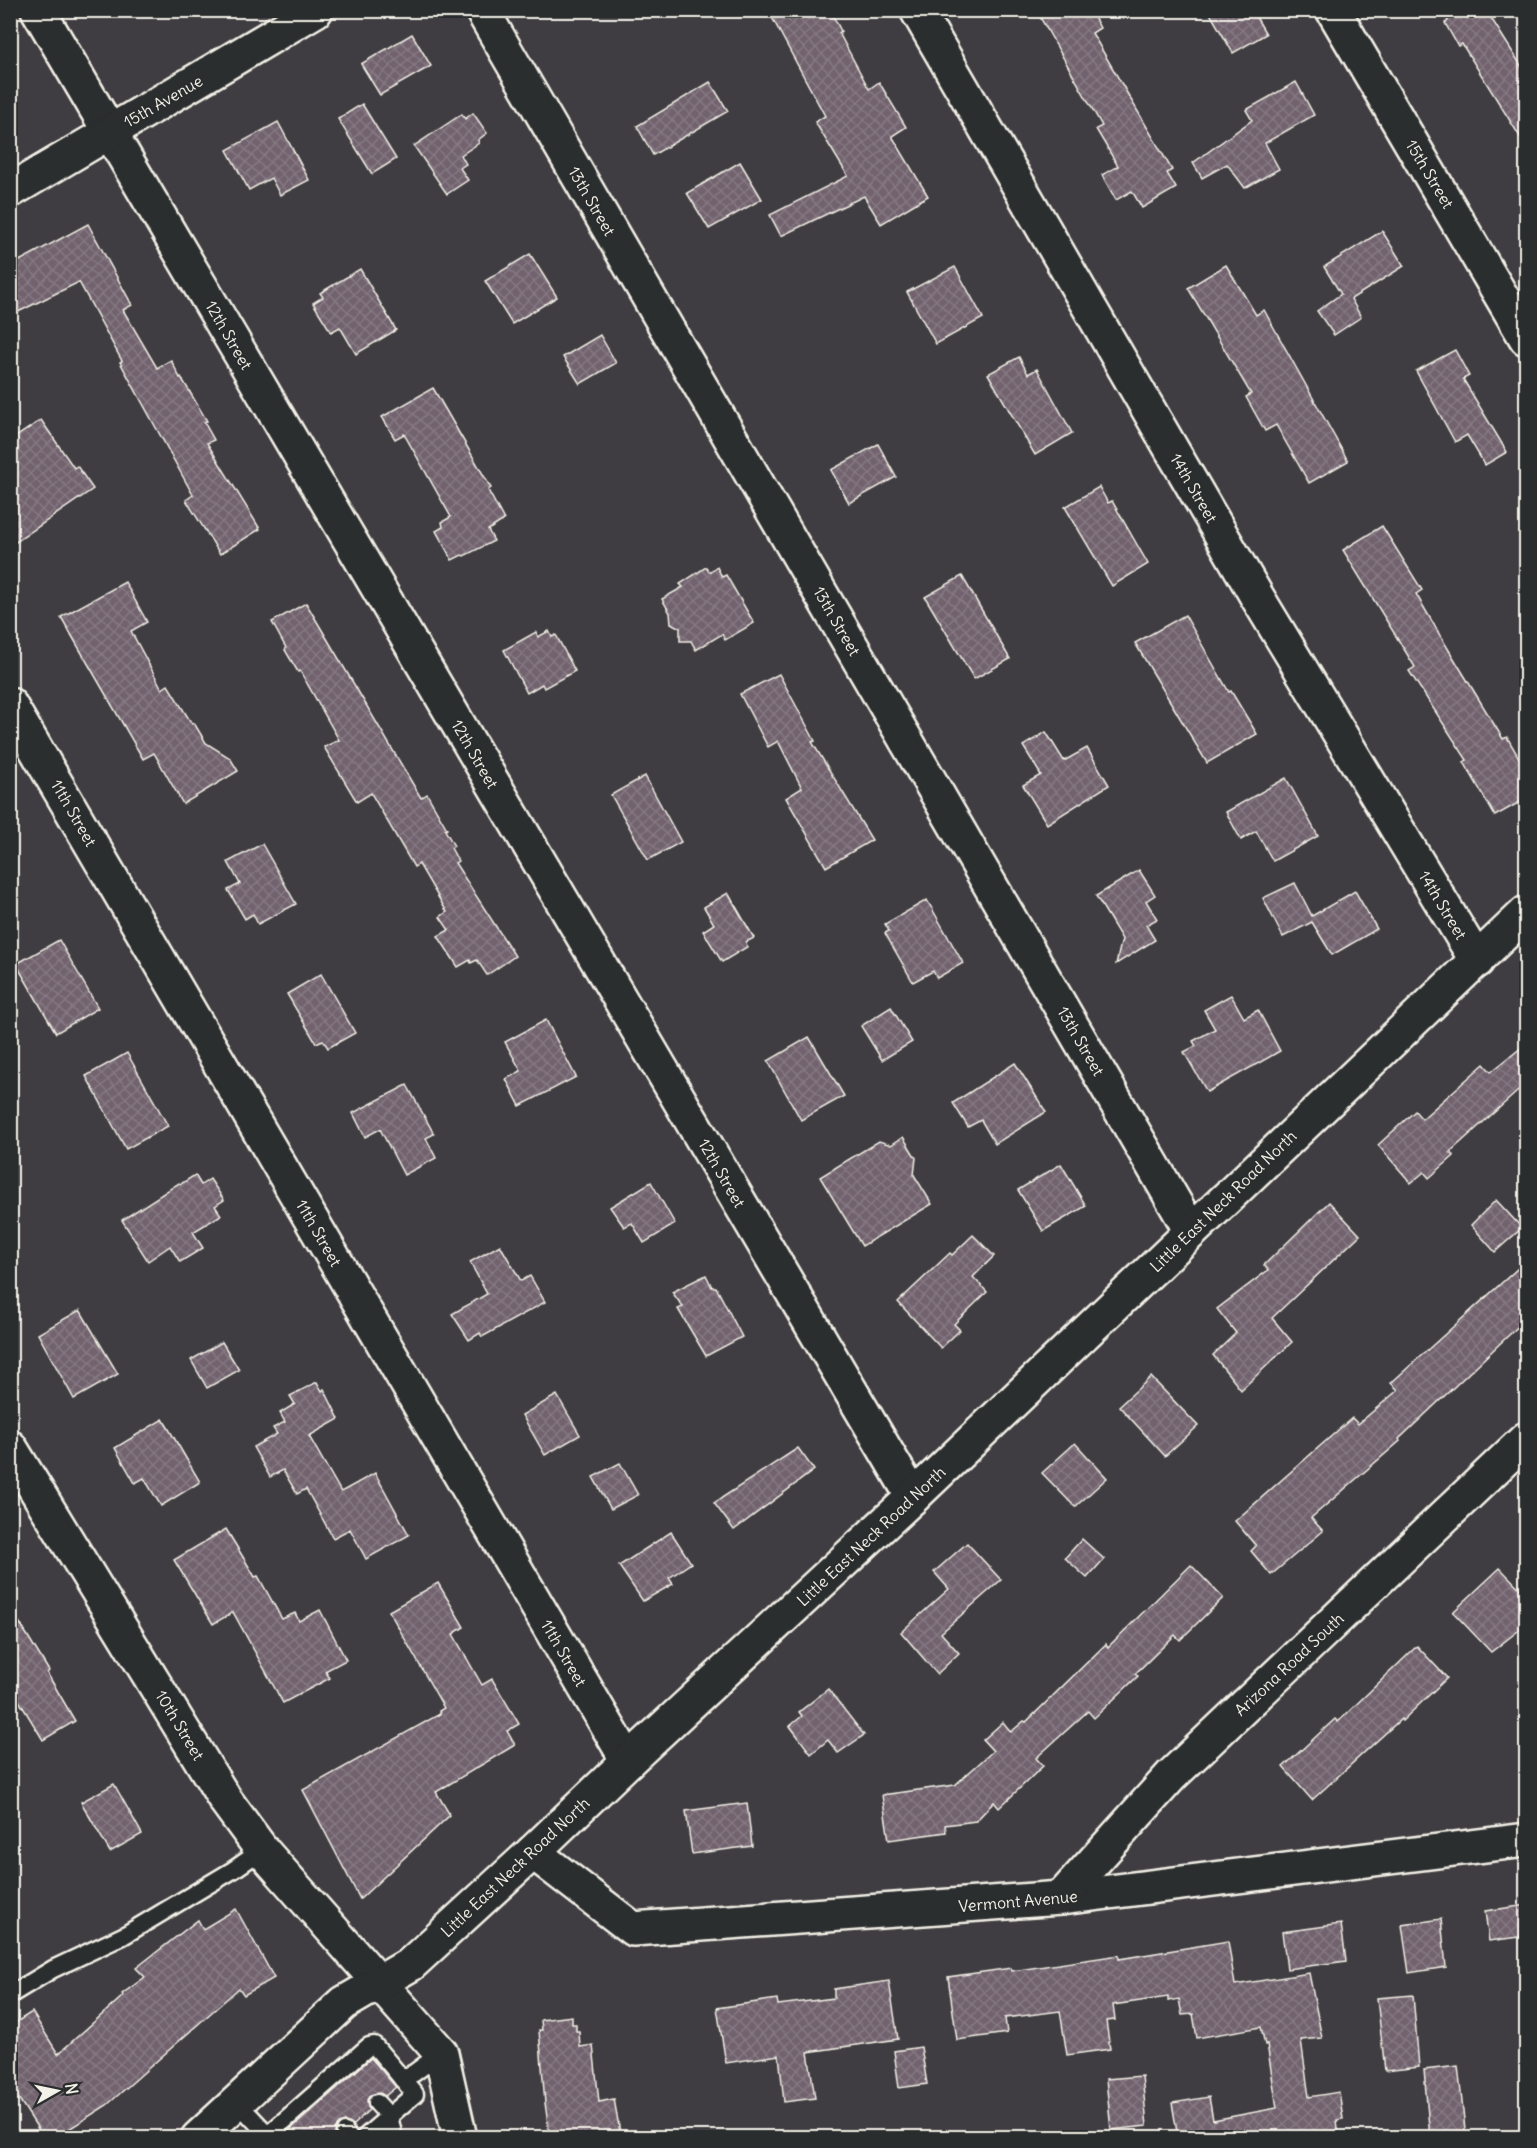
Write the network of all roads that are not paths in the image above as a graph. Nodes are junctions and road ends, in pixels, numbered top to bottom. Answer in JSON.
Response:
{"nodes":[{"id":1,"x":38,"y":10,"type":"edge"},
{"id":2,"x":316,"y":10,"type":"edge"},
{"id":3,"x":482,"y":10,"type":"edge"},
{"id":4,"x":917,"y":10,"type":"edge"},
{"id":5,"x":1333,"y":10,"type":"edge"},
{"id":6,"x":109,"y":132,"type":"junction"},
{"id":7,"x":10,"y":191,"type":"edge"},
{"id":8,"x":1527,"y":338,"type":"edge"},
{"id":9,"x":10,"y":705,"type":"edge"},
{"id":10,"x":1527,"y":913,"type":"edge"},
{"id":11,"x":1477,"y":961,"type":"junction"},
{"id":12,"x":1191,"y":1231,"type":"junction"},
{"id":13,"x":1527,"y":1439,"type":"edge"},
{"id":14,"x":10,"y":1447,"type":"edge"},
{"id":15,"x":913,"y":1497,"type":"junction"},
{"id":16,"x":628,"y":1761,"type":"junction"},
{"id":17,"x":1527,"y":1840,"type":"edge"},
{"id":18,"x":262,"y":1850,"type":"junction"},
{"id":19,"x":534,"y":1852,"type":"junction"},
{"id":20,"x":1061,"y":1898,"type":"junction"},
{"id":21,"x":378,"y":1982,"type":"junction"},
{"id":22,"x":10,"y":1995,"type":"edge"},
{"id":23,"x":441,"y":2053,"type":"junction"},
{"id":24,"x":402,"y":2079,"type":"junction"},
{"id":25,"x":237,"y":2102,"type":"junction"},
{"id":26,"x":377,"y":2103,"type":"dead end"},
{"id":27,"x":388,"y":2116,"type":"junction"},
{"id":28,"x":269,"y":2136,"type":"edge"},
{"id":29,"x":198,"y":2138,"type":"edge"},
{"id":30,"x":364,"y":2138,"type":"edge"},
{"id":31,"x":394,"y":2138,"type":"edge"},
{"id":32,"x":460,"y":2138,"type":"edge"}],
"edges":[{"from":1,"to":6,"type":"street","name":"12th Street"},
{"from":2,"to":6,"type":"street","name":"15th Avenue"},
{"from":3,"to":12,"type":"street","name":"13th Street"},
{"from":4,"to":11,"type":"street","name":"14th Street"},
{"from":5,"to":8,"type":"street","name":"15th Street"},
{"from":6,"to":7,"type":"street","name":"15th Avenue"},
{"from":6,"to":15,"type":"street","name":"12th Street"},
{"from":9,"to":16,"type":"street","name":"11th Street"},
{"from":10,"to":11,"type":"street","name":"Little East Neck Road North"},
{"from":11,"to":12,"type":"street","name":"Little East Neck Road North"},
{"from":12,"to":15,"type":"street","name":"Little East Neck Road North"},
{"from":13,"to":20,"type":"street","name":"Arizona Road South"},
{"from":14,"to":18,"type":"street","name":"10th Street"},
{"from":15,"to":16,"type":"street","name":"Little East Neck Road North"},
{"from":16,"to":19,"type":"street","name":"Little East Neck Road North"},
{"from":17,"to":20,"type":"street","name":"Vermont Avenue"},
{"from":18,"to":21,"type":"street","name":"10th Street"},
{"from":18,"to":22,"type":"lane"},
{"from":19,"to":20,"type":"street","name":"Vermont Avenue"},
{"from":19,"to":21,"type":"street","name":"Little East Neck Road North"},
{"from":21,"to":23,"type":"street","name":"10th Street"},
{"from":21,"to":25,"type":"street","name":"Little East Neck Road North"},
{"from":23,"to":24,"type":"lane"},
{"from":23,"to":32,"type":"street"},
{"from":24,"to":27,"type":"lane"},
{"from":24,"to":28,"type":"lane"},
{"from":25,"to":28,"type":"lane"},
{"from":25,"to":29,"type":"street","name":"Little East Neck Road North"},
{"from":26,"to":27,"type":"lane"},
{"from":27,"to":30,"type":"lane"},
{"from":27,"to":31,"type":"lane"}]}
